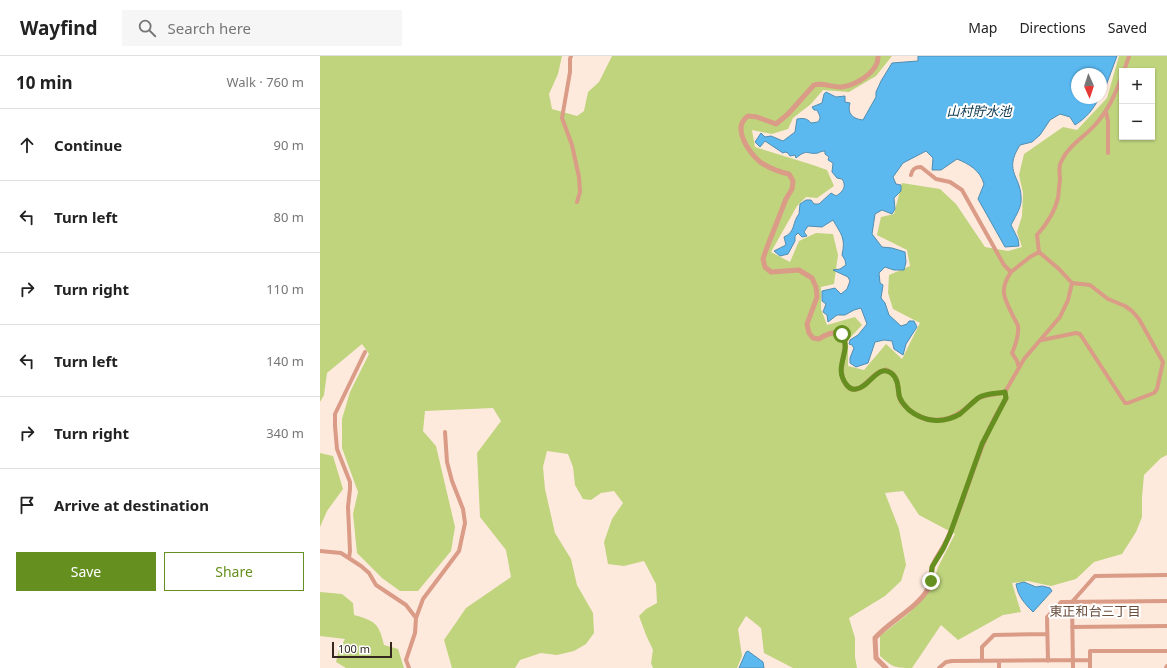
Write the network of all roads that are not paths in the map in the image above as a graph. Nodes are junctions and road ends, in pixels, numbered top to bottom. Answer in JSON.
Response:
{"nodes":[{"id":1,"x":572,"y":56,"type":"edge"},
{"id":2,"x":878,"y":56,"type":"edge"},
{"id":3,"x":1129,"y":56,"type":"edge"},
{"id":4,"x":1125,"y":68,"type":"edge"},
{"id":5,"x":1119,"y":84,"type":"edge"},
{"id":6,"x":1106,"y":112,"type":"junction"},
{"id":7,"x":1108,"y":153,"type":"dead end"},
{"id":8,"x":911,"y":175,"type":"dead end"},
{"id":9,"x":577,"y":202,"type":"dead end"},
{"id":10,"x":1039,"y":252,"type":"junction"},
{"id":11,"x":1011,"y":272,"type":"junction"},
{"id":12,"x":1072,"y":283,"type":"junction"},
{"id":13,"x":1042,"y":340,"type":"junction"},
{"id":14,"x":365,"y":352,"type":"dead end"},
{"id":15,"x":1019,"y":369,"type":"junction"},
{"id":16,"x":1005,"y":392,"type":"junction"},
{"id":17,"x":445,"y":432,"type":"dead end"},
{"id":18,"x":320,"y":551,"type":"edge"},
{"id":19,"x":349,"y":558,"type":"junction"},
{"id":20,"x":1167,"y":575,"type":"edge"},
{"id":21,"x":1167,"y":601,"type":"edge"},
{"id":22,"x":1072,"y":602,"type":"junction"},
{"id":23,"x":416,"y":618,"type":"junction"},
{"id":24,"x":1167,"y":626,"type":"edge"},
{"id":25,"x":1072,"y":627,"type":"junction"},
{"id":26,"x":1047,"y":634,"type":"junction"},
{"id":27,"x":1167,"y":651,"type":"edge"},
{"id":28,"x":1073,"y":660,"type":"junction"},
{"id":29,"x":1090,"y":660,"type":"junction"},
{"id":30,"x":982,"y":661,"type":"junction"},
{"id":31,"x":998,"y":661,"type":"junction"},
{"id":32,"x":1048,"y":661,"type":"junction"},
{"id":33,"x":409,"y":668,"type":"edge"},
{"id":34,"x":886,"y":668,"type":"edge"},
{"id":35,"x":939,"y":668,"type":"edge"},
{"id":36,"x":999,"y":668,"type":"edge"},
{"id":37,"x":1073,"y":668,"type":"edge"},
{"id":38,"x":1090,"y":668,"type":"edge"}],
"edges":[{"from":1,"to":9,"type":"street"},
{"from":2,"to":16,"type":"street"},
{"from":3,"to":4,"type":"street"},
{"from":5,"to":6,"type":"street"},
{"from":6,"to":7,"type":"street"},
{"from":6,"to":10,"type":"street"},
{"from":8,"to":11,"type":"street"},
{"from":10,"to":11,"type":"street"},
{"from":10,"to":12,"type":"street"},
{"from":11,"to":15,"type":"street"},
{"from":12,"to":13,"type":"street"},
{"from":12,"to":13,"type":"street"},
{"from":13,"to":15,"type":"street"},
{"from":14,"to":19,"type":"street"},
{"from":15,"to":16,"type":"street"},
{"from":16,"to":34,"type":"street"},
{"from":17,"to":23,"type":"street"},
{"from":18,"to":19,"type":"street"},
{"from":19,"to":23,"type":"street"},
{"from":20,"to":22,"type":"street"},
{"from":21,"to":22,"type":"street"},
{"from":22,"to":25,"type":"street"},
{"from":22,"to":26,"type":"street"},
{"from":23,"to":33,"type":"street"},
{"from":24,"to":25,"type":"street"},
{"from":25,"to":28,"type":"street"},
{"from":26,"to":30,"type":"street"},
{"from":26,"to":32,"type":"street"},
{"from":27,"to":29,"type":"street"},
{"from":28,"to":29,"type":"street"},
{"from":28,"to":32,"type":"street"},
{"from":28,"to":37,"type":"street"},
{"from":29,"to":38,"type":"street"},
{"from":30,"to":31,"type":"street"},
{"from":30,"to":35,"type":"street"},
{"from":31,"to":32,"type":"street"},
{"from":31,"to":36,"type":"street"}]}
